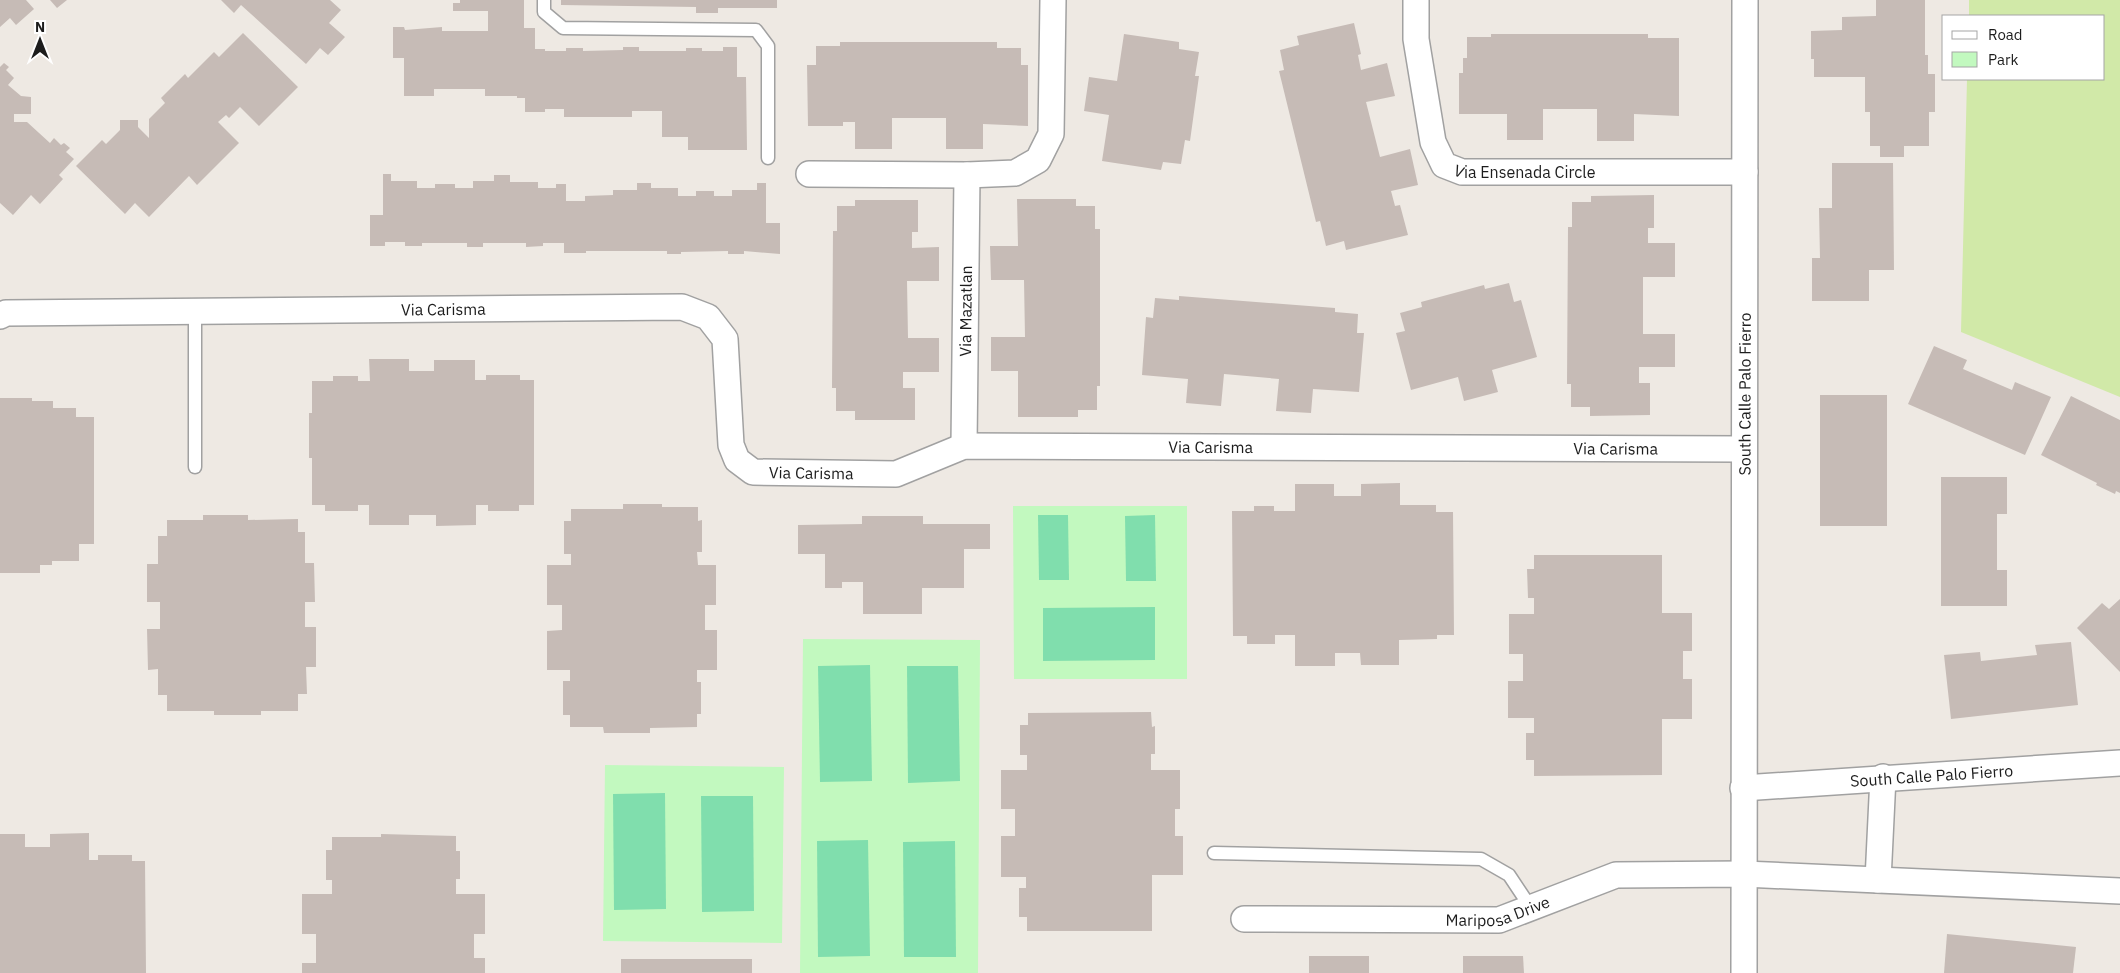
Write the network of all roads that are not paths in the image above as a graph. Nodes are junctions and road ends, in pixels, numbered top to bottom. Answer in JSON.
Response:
{"nodes":[{"id":1,"x":544,"y":0,"type":"edge"},
{"id":2,"x":1053,"y":0,"type":"edge"},
{"id":3,"x":1416,"y":0,"type":"edge"},
{"id":4,"x":1745,"y":0,"type":"edge"},
{"id":5,"x":768,"y":158,"type":"dead end"},
{"id":6,"x":1745,"y":172,"type":"junction"},
{"id":7,"x":809,"y":174,"type":"dead end"},
{"id":8,"x":966,"y":175,"type":"junction"},
{"id":9,"x":195,"y":311,"type":"junction"},
{"id":10,"x":0,"y":316,"type":"edge"},
{"id":11,"x":964,"y":446,"type":"junction"},
{"id":12,"x":1744,"y":449,"type":"junction"},
{"id":13,"x":195,"y":467,"type":"dead end"},
{"id":14,"x":2120,"y":762,"type":"edge"},
{"id":15,"x":1883,"y":777,"type":"junction"},
{"id":16,"x":1743,"y":788,"type":"junction"},
{"id":17,"x":1214,"y":853,"type":"dead end"},
{"id":18,"x":1744,"y":874,"type":"junction"},
{"id":19,"x":1878,"y":880,"type":"junction"},
{"id":20,"x":2120,"y":891,"type":"edge"},
{"id":21,"x":1531,"y":908,"type":"junction"},
{"id":22,"x":1244,"y":919,"type":"dead end"},
{"id":23,"x":1744,"y":973,"type":"edge"}],
"edges":[{"from":1,"to":5,"type":"lane"},
{"from":2,"to":8,"type":"street"},
{"from":3,"to":6,"type":"street","name":"Via Ensenada Circle"},
{"from":4,"to":6,"type":"street","name":"South Calle Palo Fierro"},
{"from":6,"to":12,"type":"street","name":"South Calle Palo Fierro"},
{"from":7,"to":8,"type":"street"},
{"from":8,"to":11,"type":"street","name":"Via Mazatlan"},
{"from":9,"to":10,"type":"street","name":"Via Carisma"},
{"from":9,"to":11,"type":"street","name":"Via Carisma"},
{"from":9,"to":13,"type":"lane"},
{"from":11,"to":12,"type":"street","name":"Via Carisma"},
{"from":12,"to":16,"type":"street","name":"South Calle Palo Fierro"},
{"from":14,"to":15,"type":"street","name":"South Calle Palo Fierro"},
{"from":15,"to":16,"type":"street","name":"South Calle Palo Fierro"},
{"from":15,"to":19,"type":"street"},
{"from":16,"to":18,"type":"street","name":"South Calle Palo Fierro"},
{"from":17,"to":21,"type":"lane"},
{"from":18,"to":19,"type":"street"},
{"from":18,"to":21,"type":"street","name":"Mariposa Drive"},
{"from":18,"to":23,"type":"street","name":"South Calle Palo Fierro"},
{"from":19,"to":20,"type":"street"},
{"from":21,"to":22,"type":"street","name":"Mariposa Drive"}]}
